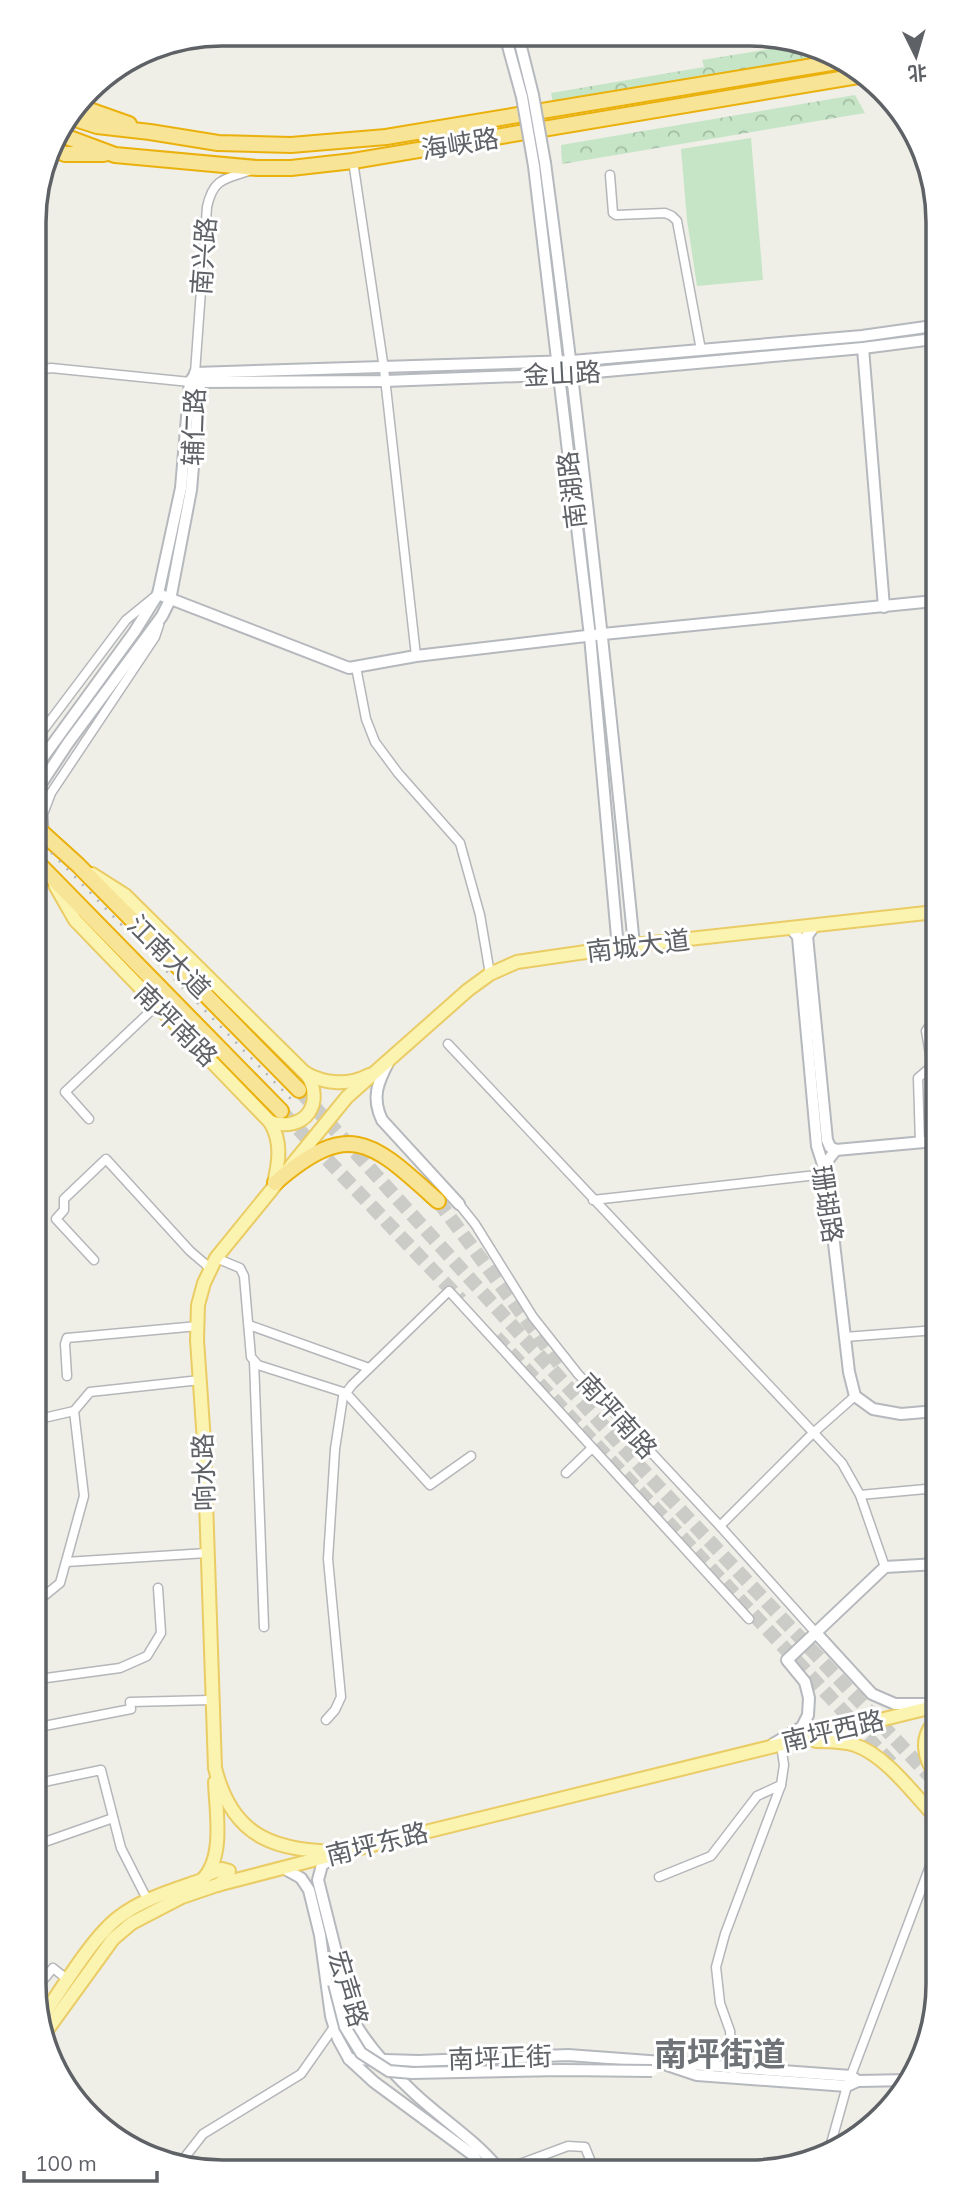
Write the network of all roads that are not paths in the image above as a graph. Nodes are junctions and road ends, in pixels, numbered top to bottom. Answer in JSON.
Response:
{"nodes":[{"id":1,"x":509,"y":46,"type":"edge"},
{"id":2,"x":520,"y":46,"type":"edge"},
{"id":3,"x":827,"y":64,"type":"edge"},
{"id":4,"x":851,"y":77,"type":"edge"},
{"id":5,"x":527,"y":96,"type":"junction"},
{"id":6,"x":86,"y":109,"type":"edge"},
{"id":7,"x":78,"y":120,"type":"edge"},
{"id":8,"x":150,"y":132,"type":"junction"},
{"id":9,"x":68,"y":137,"type":"edge"},
{"id":10,"x":60,"y":152,"type":"edge"},
{"id":11,"x":115,"y":155,"type":"junction"},
{"id":12,"x":353,"y":161,"type":"junction"},
{"id":13,"x":257,"y":168,"type":"junction"},
{"id":14,"x":610,"y":175,"type":"dead end"},
{"id":15,"x":926,"y":328,"type":"edge"},
{"id":16,"x":926,"y":340,"type":"edge"},
{"id":17,"x":863,"y":348,"type":"junction"},
{"id":18,"x":701,"y":350,"type":"junction"},
{"id":19,"x":572,"y":361,"type":"junction"},
{"id":20,"x":557,"y":362,"type":"junction"},
{"id":21,"x":46,"y":369,"type":"edge"},
{"id":22,"x":384,"y":369,"type":"junction"},
{"id":23,"x":573,"y":374,"type":"junction"},
{"id":24,"x":559,"y":375,"type":"junction"},
{"id":25,"x":195,"y":380,"type":"junction"},
{"id":26,"x":385,"y":382,"type":"junction"},
{"id":27,"x":158,"y":594,"type":"junction"},
{"id":28,"x":170,"y":600,"type":"junction"},
{"id":29,"x":926,"y":602,"type":"edge"},
{"id":30,"x":884,"y":607,"type":"junction"},
{"id":31,"x":162,"y":616,"type":"junction"},
{"id":32,"x":603,"y":634,"type":"junction"},
{"id":33,"x":590,"y":636,"type":"junction"},
{"id":34,"x":416,"y":656,"type":"junction"},
{"id":35,"x":356,"y":667,"type":"junction"},
{"id":36,"x":46,"y":728,"type":"edge"},
{"id":37,"x":46,"y":753,"type":"edge"},
{"id":38,"x":46,"y":776,"type":"edge"},
{"id":39,"x":46,"y":806,"type":"edge"},
{"id":40,"x":46,"y":837,"type":"edge"},
{"id":41,"x":78,"y":865,"type":"junction"},
{"id":42,"x":48,"y":873,"type":"joint"},
{"id":43,"x":926,"y":913,"type":"edge"},
{"id":44,"x":815,"y":925,"type":"junction"},
{"id":45,"x":791,"y":928,"type":"junction"},
{"id":46,"x":634,"y":945,"type":"junction"},
{"id":47,"x":618,"y":948,"type":"junction"},
{"id":48,"x":490,"y":974,"type":"junction"},
{"id":49,"x":156,"y":1006,"type":"junction"},
{"id":50,"x":448,"y":1044,"type":"dead end"},
{"id":51,"x":390,"y":1059,"type":"junction"},
{"id":52,"x":378,"y":1069,"type":"junction"},
{"id":53,"x":926,"y":1071,"type":"edge"},
{"id":54,"x":305,"y":1073,"type":"junction"},
{"id":55,"x":299,"y":1090,"type":"tunnel mouth"},
{"id":56,"x":281,"y":1111,"type":"tunnel mouth"},
{"id":57,"x":89,"y":1119,"type":"dead end"},
{"id":58,"x":270,"y":1122,"type":"junction"},
{"id":59,"x":920,"y":1143,"type":"junction"},
{"id":60,"x":926,"y":1143,"type":"edge"},
{"id":61,"x":836,"y":1150,"type":"junction"},
{"id":62,"x":826,"y":1174,"type":"junction"},
{"id":63,"x":275,"y":1184,"type":"junction"},
{"id":64,"x":593,"y":1200,"type":"junction"},
{"id":65,"x":438,"y":1202,"type":"tunnel mouth"},
{"id":66,"x":459,"y":1203,"type":"joint"},
{"id":67,"x":94,"y":1260,"type":"dead end"},
{"id":68,"x":213,"y":1264,"type":"junction"},
{"id":69,"x":248,"y":1325,"type":"junction"},
{"id":70,"x":198,"y":1326,"type":"junction"},
{"id":71,"x":926,"y":1331,"type":"edge"},
{"id":72,"x":845,"y":1337,"type":"junction"},
{"id":73,"x":254,"y":1361,"type":"junction"},
{"id":74,"x":369,"y":1368,"type":"junction"},
{"id":75,"x":67,"y":1376,"type":"dead end"},
{"id":76,"x":200,"y":1380,"type":"junction"},
{"id":77,"x":346,"y":1394,"type":"junction"},
{"id":78,"x":855,"y":1396,"type":"junction"},
{"id":79,"x":74,"y":1411,"type":"junction"},
{"id":80,"x":926,"y":1412,"type":"edge"},
{"id":81,"x":48,"y":1417,"type":"dead end"},
{"id":82,"x":813,"y":1434,"type":"junction"},
{"id":83,"x":592,"y":1448,"type":"junction"},
{"id":84,"x":471,"y":1456,"type":"dead end"},
{"id":85,"x":566,"y":1473,"type":"dead end"},
{"id":86,"x":926,"y":1489,"type":"edge"},
{"id":87,"x":860,"y":1495,"type":"junction"},
{"id":88,"x":720,"y":1526,"type":"junction"},
{"id":89,"x":207,"y":1553,"type":"junction"},
{"id":90,"x":66,"y":1562,"type":"junction"},
{"id":91,"x":926,"y":1565,"type":"edge"},
{"id":92,"x":885,"y":1567,"type":"junction"},
{"id":93,"x":158,"y":1588,"type":"dead end"},
{"id":94,"x":46,"y":1594,"type":"edge"},
{"id":95,"x":750,"y":1619,"type":"dead end"},
{"id":96,"x":264,"y":1627,"type":"dead end"},
{"id":97,"x":816,"y":1633,"type":"junction"},
{"id":98,"x":46,"y":1678,"type":"edge"},
{"id":99,"x":211,"y":1700,"type":"junction"},
{"id":100,"x":926,"y":1705,"type":"edge"},
{"id":101,"x":926,"y":1707,"type":"edge"},
{"id":102,"x":326,"y":1720,"type":"dead end"},
{"id":103,"x":46,"y":1726,"type":"edge"},
{"id":104,"x":775,"y":1745,"type":"junction"},
{"id":105,"x":215,"y":1768,"type":"junction"},
{"id":106,"x":46,"y":1782,"type":"edge"},
{"id":107,"x":781,"y":1785,"type":"junction"},
{"id":108,"x":926,"y":1807,"type":"edge"},
{"id":109,"x":113,"y":1818,"type":"junction"},
{"id":110,"x":46,"y":1842,"type":"edge"},
{"id":111,"x":344,"y":1852,"type":"junction"},
{"id":112,"x":283,"y":1868,"type":"junction"},
{"id":113,"x":208,"y":1874,"type":"junction"},
{"id":114,"x":659,"y":1877,"type":"dead end"},
{"id":115,"x":926,"y":1878,"type":"edge"},
{"id":116,"x":218,"y":1885,"type":"junction"},
{"id":117,"x":148,"y":1901,"type":"junction"},
{"id":118,"x":320,"y":1934,"type":"junction"},
{"id":119,"x":46,"y":1977,"type":"edge"},
{"id":120,"x":68,"y":1980,"type":"junction"},
{"id":121,"x":47,"y":2009,"type":"edge"},
{"id":122,"x":51,"y":2025,"type":"edge"},
{"id":123,"x":334,"y":2027,"type":"junction"},
{"id":124,"x":349,"y":2059,"type":"junction"},
{"id":125,"x":384,"y":2059,"type":"junction"},
{"id":126,"x":652,"y":2065,"type":"junction"},
{"id":127,"x":733,"y":2071,"type":"junction"},
{"id":128,"x":898,"y":2080,"type":"edge"},
{"id":129,"x":852,"y":2081,"type":"junction"},
{"id":130,"x":832,"y":2140,"type":"edge"},
{"id":131,"x":185,"y":2157,"type":"edge"},
{"id":132,"x":476,"y":2160,"type":"edge"},
{"id":133,"x":492,"y":2160,"type":"edge"},
{"id":134,"x":530,"y":2160,"type":"edge"},
{"id":135,"x":590,"y":2160,"type":"edge"}],
"edges":[{"from":1,"to":5,"type":"main road","name":"南湖路"},
{"from":2,"to":5,"type":"main road","name":"南湖路"},
{"from":3,"to":8,"type":"highway","name":"海峡路"},
{"from":4,"to":12,"type":"highway","name":"海峡路"},
{"from":5,"to":19,"type":"main road","bridge":true},
{"from":5,"to":20,"type":"main road","name":"南湖路","bridge":true},
{"from":6,"to":8,"type":"highway"},
{"from":7,"to":8,"type":"highway","name":"海峡路"},
{"from":9,"to":11,"type":"highway","name":"海峡路"},
{"from":10,"to":11,"type":"highway"},
{"from":11,"to":13,"type":"highway","name":"海峡路"},
{"from":12,"to":13,"type":"highway","name":"海峡路"},
{"from":12,"to":22,"type":"street"},
{"from":13,"to":25,"type":"street","name":"南兴路"},
{"from":14,"to":18,"type":"street"},
{"from":15,"to":18,"type":"main road","name":"金山路"},
{"from":16,"to":17,"type":"main road","name":"金山路"},
{"from":17,"to":23,"type":"main road","name":"金山路"},
{"from":17,"to":30,"type":"main road"},
{"from":18,"to":19,"type":"main road","name":"金山路"},
{"from":19,"to":20,"type":"main road","name":"金山路"},
{"from":19,"to":23,"type":"main road"},
{"from":20,"to":22,"type":"main road","name":"金山路"},
{"from":20,"to":24,"type":"main road","name":"南湖路"},
{"from":21,"to":25,"type":"street"},
{"from":22,"to":25,"type":"main road","name":"金山路"},
{"from":22,"to":26,"type":"street"},
{"from":23,"to":24,"type":"main road","name":"金山路"},
{"from":23,"to":32,"type":"main road"},
{"from":24,"to":26,"type":"main road","name":"金山路"},
{"from":24,"to":33,"type":"main road","name":"南湖路"},
{"from":25,"to":26,"type":"main road","name":"金山路"},
{"from":25,"to":27,"type":"main road","name":"辅仁路"},
{"from":25,"to":28,"type":"main road","name":"辅仁路"},
{"from":26,"to":34,"type":"street"},
{"from":27,"to":28,"type":"main road"},
{"from":27,"to":36,"type":"street"},
{"from":27,"to":37,"type":"main road","name":"辅仁路"},
{"from":28,"to":31,"type":"main road","name":"辅仁路"},
{"from":28,"to":35,"type":"main road"},
{"from":29,"to":30,"type":"main road"},
{"from":30,"to":32,"type":"main road"},
{"from":31,"to":38,"type":"main road","name":"辅仁路"},
{"from":31,"to":39,"type":"street"},
{"from":32,"to":33,"type":"main road"},
{"from":32,"to":46,"type":"main road"},
{"from":33,"to":34,"type":"main road"},
{"from":33,"to":47,"type":"main road","name":"南湖路"},
{"from":34,"to":35,"type":"main road"},
{"from":35,"to":48,"type":"street"},
{"from":40,"to":41,"type":"highway","name":"江南大道"},
{"from":41,"to":54,"type":"main road"},
{"from":41,"to":55,"type":"highway","name":"江南大道"},
{"from":42,"to":49,"type":"main road","name":"南坪南路"},
{"from":42,"to":56,"type":"highway","name":"江南大道"},
{"from":43,"to":44,"type":"main road","name":"南城大道"},
{"from":44,"to":45,"type":"main road","name":"南城大道"},
{"from":44,"to":61,"type":"main road"},
{"from":45,"to":46,"type":"main road","name":"南城大道"},
{"from":45,"to":62,"type":"main road","name":"珊瑚路"},
{"from":46,"to":47,"type":"main road","name":"南城大道"},
{"from":47,"to":48,"type":"main road","name":"南城大道"},
{"from":48,"to":51,"type":"main road","name":"南城大道"},
{"from":49,"to":57,"type":"street"},
{"from":49,"to":58,"type":"main road","name":"南坪南路"},
{"from":50,"to":64,"type":"street"},
{"from":51,"to":52,"type":"main road","name":"南城大道"},
{"from":51,"to":66,"type":"main road","name":"南坪南路"},
{"from":52,"to":54,"type":"main road"},
{"from":52,"to":63,"type":"main road","name":"响水路"},
{"from":53,"to":59,"type":"street"},
{"from":54,"to":58,"type":"main road"},
{"from":58,"to":63,"type":"main road"},
{"from":59,"to":60,"type":"main road"},
{"from":59,"to":61,"type":"main road"},
{"from":61,"to":62,"type":"main road"},
{"from":62,"to":64,"type":"street"},
{"from":62,"to":72,"type":"main road","name":"珊瑚路"},
{"from":63,"to":65,"type":"highway"},
{"from":63,"to":68,"type":"main road","name":"响水路"},
{"from":64,"to":82,"type":"street"},
{"from":66,"to":88,"type":"street","name":"南坪南路"},
{"from":67,"to":68,"type":"street"},
{"from":68,"to":69,"type":"street"},
{"from":68,"to":70,"type":"main road","name":"响水路"},
{"from":69,"to":73,"type":"street"},
{"from":69,"to":74,"type":"street"},
{"from":70,"to":75,"type":"street"},
{"from":70,"to":76,"type":"main road","name":"响水路"},
{"from":71,"to":72,"type":"street"},
{"from":72,"to":78,"type":"main road","name":"珊瑚路"},
{"from":73,"to":77,"type":"street"},
{"from":73,"to":96,"type":"street"},
{"from":74,"to":77,"type":"street"},
{"from":74,"to":83,"type":"street","name":"南坪南路"},
{"from":76,"to":79,"type":"street"},
{"from":76,"to":89,"type":"main road","name":"响水路"},
{"from":77,"to":84,"type":"street"},
{"from":77,"to":102,"type":"street"},
{"from":78,"to":80,"type":"main road"},
{"from":78,"to":82,"type":"street"},
{"from":79,"to":81,"type":"street"},
{"from":79,"to":90,"type":"street"},
{"from":82,"to":87,"type":"street"},
{"from":82,"to":88,"type":"street"},
{"from":83,"to":85,"type":"street"},
{"from":83,"to":95,"type":"street","name":"南坪南路"},
{"from":86,"to":87,"type":"street"},
{"from":87,"to":92,"type":"street"},
{"from":88,"to":97,"type":"street","name":"南坪南路"},
{"from":89,"to":90,"type":"street"},
{"from":89,"to":99,"type":"main road","name":"响水路"},
{"from":90,"to":94,"type":"street"},
{"from":91,"to":92,"type":"main road"},
{"from":92,"to":97,"type":"main road"},
{"from":93,"to":98,"type":"street"},
{"from":97,"to":100,"type":"main road","name":"南坪南路"},
{"from":97,"to":104,"type":"main road"},
{"from":99,"to":103,"type":"street"},
{"from":99,"to":105,"type":"main road","name":"响水路"},
{"from":101,"to":104,"type":"main road","name":"南坪西路"},
{"from":104,"to":107,"type":"street"},
{"from":104,"to":108,"type":"main road"},
{"from":104,"to":111,"type":"main road","name":"南坪东路"},
{"from":105,"to":111,"type":"main road","name":"响水路"},
{"from":105,"to":113,"type":"main road"},
{"from":106,"to":109,"type":"street"},
{"from":107,"to":114,"type":"street"},
{"from":107,"to":127,"type":"street"},
{"from":109,"to":110,"type":"street"},
{"from":109,"to":117,"type":"street"},
{"from":111,"to":112,"type":"main road","name":"南坪东路"},
{"from":111,"to":125,"type":"main road","name":"宏声路"},
{"from":112,"to":116,"type":"main road","name":"南坪东路"},
{"from":112,"to":118,"type":"main road","name":"宏声路"},
{"from":113,"to":116,"type":"main road"},
{"from":113,"to":117,"type":"main road"},
{"from":115,"to":129,"type":"street"},
{"from":116,"to":122,"type":"main road","name":"南坪东路"},
{"from":117,"to":120,"type":"main road"},
{"from":118,"to":123,"type":"main road","name":"宏声路"},
{"from":118,"to":126,"type":"main road","bridge":true},
{"from":119,"to":120,"type":"street"},
{"from":120,"to":121,"type":"main road"},
{"from":123,"to":124,"type":"main road","name":"宏声路"},
{"from":123,"to":131,"type":"street"},
{"from":124,"to":125,"type":"main road","name":"南坪正街"},
{"from":124,"to":132,"type":"main road","name":"宏声路"},
{"from":125,"to":126,"type":"main road","name":"南坪正街"},
{"from":125,"to":133,"type":"main road","name":"宏声路"},
{"from":126,"to":127,"type":"main road","name":"南坪正街"},
{"from":126,"to":127,"type":"main road","name":"南坪正街"},
{"from":127,"to":129,"type":"main road","name":"南坪正街"},
{"from":128,"to":129,"type":"main road","name":"南坪正街"},
{"from":129,"to":130,"type":"street"},
{"from":134,"to":135,"type":"street"}]}
